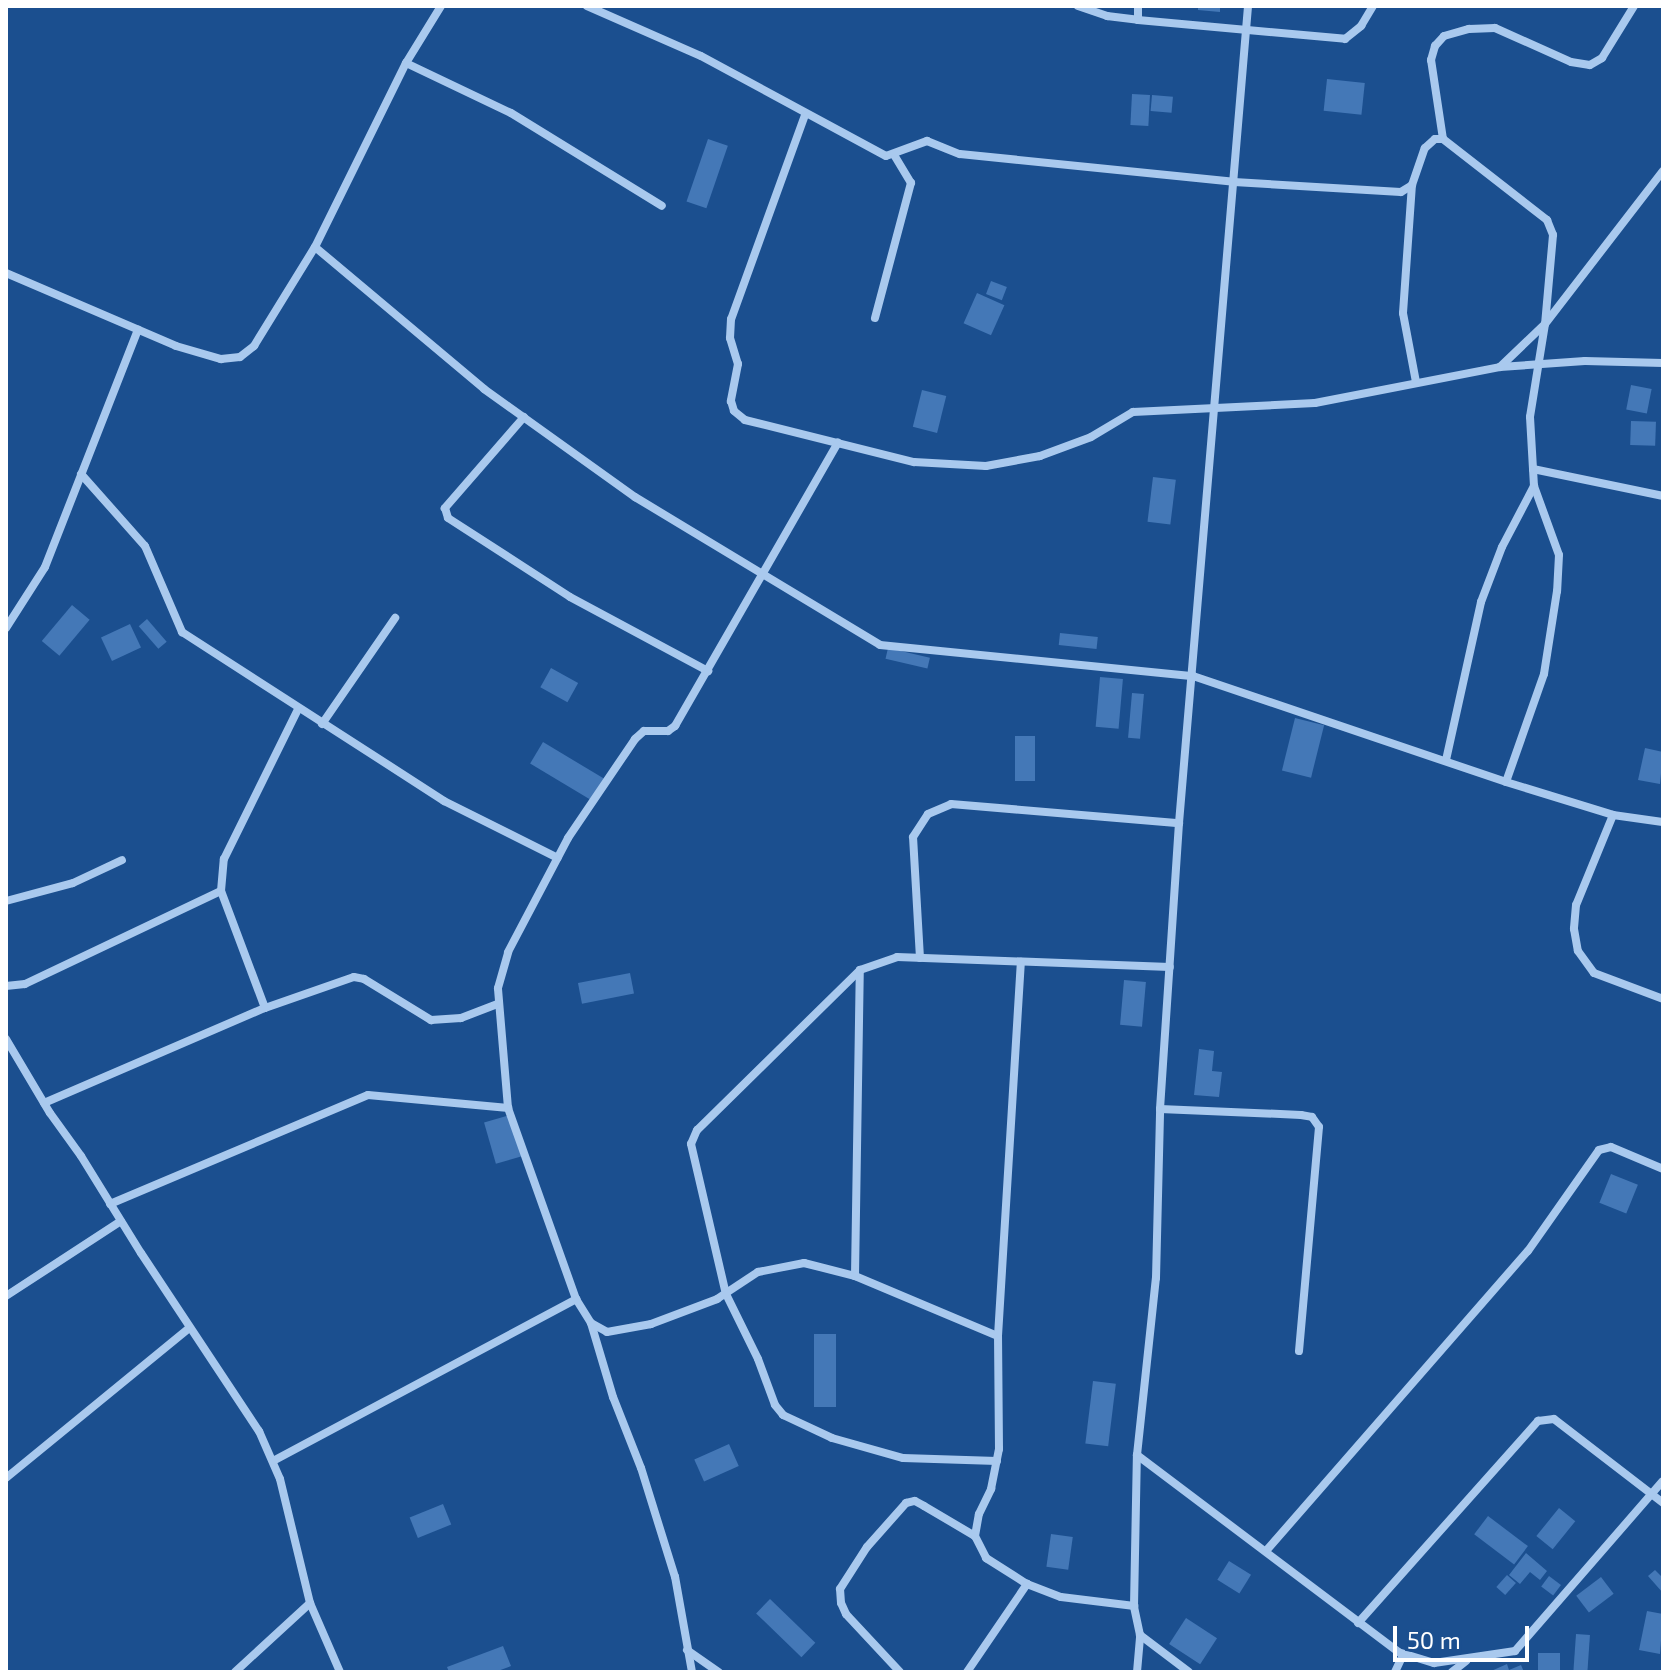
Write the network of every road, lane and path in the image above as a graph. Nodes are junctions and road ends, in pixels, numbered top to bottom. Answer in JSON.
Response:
{"nodes":[{"id":1,"x":441,"y":6,"type":"edge"},
{"id":2,"x":587,"y":6,"type":"edge"},
{"id":3,"x":1078,"y":6,"type":"edge"},
{"id":4,"x":1138,"y":6,"type":"edge"},
{"id":5,"x":1248,"y":6,"type":"edge"},
{"id":6,"x":1373,"y":6,"type":"edge"},
{"id":7,"x":1634,"y":6,"type":"edge"},
{"id":8,"x":1138,"y":20,"type":"junction"},
{"id":9,"x":1246,"y":31,"type":"junction"},
{"id":10,"x":406,"y":63,"type":"junction"},
{"id":11,"x":805,"y":115,"type":"junction"},
{"id":12,"x":1443,"y":139,"type":"junction"},
{"id":13,"x":894,"y":155,"type":"junction"},
{"id":14,"x":1663,"y":171,"type":"edge"},
{"id":15,"x":1234,"y":182,"type":"junction"},
{"id":16,"x":1412,"y":185,"type":"junction"},
{"id":17,"x":662,"y":206,"type":"dead end"},
{"id":18,"x":315,"y":247,"type":"junction"},
{"id":19,"x":6,"y":273,"type":"edge"},
{"id":20,"x":875,"y":318,"type":"dead end"},
{"id":21,"x":1545,"y":324,"type":"junction"},
{"id":22,"x":138,"y":330,"type":"junction"},
{"id":23,"x":1663,"y":363,"type":"edge"},
{"id":24,"x":1539,"y":366,"type":"junction"},
{"id":25,"x":1500,"y":367,"type":"junction"},
{"id":26,"x":1416,"y":382,"type":"junction"},
{"id":27,"x":1213,"y":407,"type":"junction"},
{"id":28,"x":524,"y":417,"type":"junction"},
{"id":29,"x":838,"y":443,"type":"junction"},
{"id":30,"x":1533,"y":469,"type":"junction"},
{"id":31,"x":81,"y":474,"type":"junction"},
{"id":32,"x":1534,"y":486,"type":"junction"},
{"id":33,"x":1663,"y":496,"type":"edge"},
{"id":34,"x":764,"y":574,"type":"junction"},
{"id":35,"x":395,"y":618,"type":"dead end"},
{"id":36,"x":6,"y":628,"type":"edge"},
{"id":37,"x":708,"y":671,"type":"junction"},
{"id":38,"x":1193,"y":676,"type":"junction"},
{"id":39,"x":298,"y":709,"type":"junction"},
{"id":40,"x":322,"y":724,"type":"junction"},
{"id":41,"x":1446,"y":760,"type":"junction"},
{"id":42,"x":1506,"y":782,"type":"junction"},
{"id":43,"x":1613,"y":815,"type":"junction"},
{"id":44,"x":1663,"y":822,"type":"edge"},
{"id":45,"x":1179,"y":823,"type":"junction"},
{"id":46,"x":558,"y":858,"type":"junction"},
{"id":47,"x":122,"y":860,"type":"dead end"},
{"id":48,"x":221,"y":891,"type":"junction"},
{"id":49,"x":6,"y":901,"type":"edge"},
{"id":50,"x":920,"y":958,"type":"junction"},
{"id":51,"x":1021,"y":962,"type":"junction"},
{"id":52,"x":1170,"y":967,"type":"junction"},
{"id":53,"x":860,"y":970,"type":"junction"},
{"id":54,"x":6,"y":986,"type":"edge"},
{"id":55,"x":1663,"y":999,"type":"edge"},
{"id":56,"x":497,"y":1004,"type":"junction"},
{"id":57,"x":265,"y":1008,"type":"junction"},
{"id":58,"x":6,"y":1039,"type":"edge"},
{"id":59,"x":44,"y":1103,"type":"junction"},
{"id":60,"x":508,"y":1108,"type":"junction"},
{"id":61,"x":1160,"y":1109,"type":"junction"},
{"id":62,"x":1663,"y":1169,"type":"edge"},
{"id":63,"x":110,"y":1204,"type":"junction"},
{"id":64,"x":121,"y":1221,"type":"junction"},
{"id":65,"x":855,"y":1276,"type":"junction"},
{"id":66,"x":726,"y":1294,"type":"junction"},
{"id":67,"x":6,"y":1296,"type":"edge"},
{"id":68,"x":576,"y":1299,"type":"junction"},
{"id":69,"x":591,"y":1323,"type":"junction"},
{"id":70,"x":189,"y":1328,"type":"junction"},
{"id":71,"x":998,"y":1336,"type":"junction"},
{"id":72,"x":1299,"y":1351,"type":"dead end"},
{"id":73,"x":1137,"y":1455,"type":"junction"},
{"id":74,"x":273,"y":1461,"type":"junction"},
{"id":75,"x":997,"y":1461,"type":"junction"},
{"id":76,"x":6,"y":1478,"type":"edge"},
{"id":77,"x":1663,"y":1481,"type":"edge"},
{"id":78,"x":1653,"y":1493,"type":"junction"},
{"id":79,"x":1663,"y":1503,"type":"edge"},
{"id":80,"x":975,"y":1536,"type":"junction"},
{"id":81,"x":1266,"y":1551,"type":"junction"},
{"id":82,"x":1027,"y":1584,"type":"junction"},
{"id":83,"x":310,"y":1603,"type":"junction"},
{"id":84,"x":1134,"y":1606,"type":"junction"},
{"id":85,"x":1358,"y":1623,"type":"junction"},
{"id":86,"x":1140,"y":1635,"type":"junction"},
{"id":87,"x":686,"y":1650,"type":"junction"},
{"id":88,"x":1403,"y":1655,"type":"junction"},
{"id":89,"x":1467,"y":1660,"type":"junction"},
{"id":90,"x":235,"y":1672,"type":"edge"},
{"id":91,"x":340,"y":1672,"type":"edge"},
{"id":92,"x":692,"y":1672,"type":"edge"},
{"id":93,"x":719,"y":1672,"type":"edge"},
{"id":94,"x":900,"y":1672,"type":"edge"},
{"id":95,"x":967,"y":1672,"type":"edge"},
{"id":96,"x":1137,"y":1672,"type":"edge"},
{"id":97,"x":1189,"y":1672,"type":"edge"},
{"id":98,"x":1395,"y":1672,"type":"edge"},
{"id":99,"x":1452,"y":1672,"type":"edge"}],
"edges":[{"from":1,"to":10,"type":"street"},
{"from":2,"to":11,"type":"street"},
{"from":3,"to":8,"type":"street"},
{"from":4,"to":8,"type":"street"},
{"from":5,"to":9,"type":"street"},
{"from":6,"to":9,"type":"street"},
{"from":7,"to":12,"type":"street"},
{"from":8,"to":9,"type":"street"},
{"from":9,"to":15,"type":"street"},
{"from":10,"to":17,"type":"street"},
{"from":10,"to":18,"type":"street"},
{"from":11,"to":13,"type":"street"},
{"from":11,"to":29,"type":"street"},
{"from":12,"to":16,"type":"street"},
{"from":12,"to":21,"type":"street"},
{"from":13,"to":15,"type":"street"},
{"from":13,"to":20,"type":"street"},
{"from":14,"to":21,"type":"street"},
{"from":15,"to":16,"type":"street"},
{"from":15,"to":27,"type":"street"},
{"from":16,"to":26,"type":"street"},
{"from":18,"to":22,"type":"street"},
{"from":18,"to":28,"type":"street"},
{"from":19,"to":22,"type":"street"},
{"from":21,"to":24,"type":"street"},
{"from":21,"to":25,"type":"street"},
{"from":22,"to":31,"type":"street"},
{"from":23,"to":24,"type":"street"},
{"from":24,"to":25,"type":"street"},
{"from":24,"to":30,"type":"street"},
{"from":25,"to":26,"type":"street"},
{"from":26,"to":27,"type":"street"},
{"from":27,"to":29,"type":"street"},
{"from":27,"to":38,"type":"street"},
{"from":28,"to":34,"type":"street"},
{"from":28,"to":37,"type":"street"},
{"from":29,"to":34,"type":"street"},
{"from":30,"to":32,"type":"street"},
{"from":30,"to":33,"type":"street"},
{"from":31,"to":36,"type":"street"},
{"from":31,"to":39,"type":"street"},
{"from":32,"to":41,"type":"street"},
{"from":32,"to":42,"type":"street"},
{"from":34,"to":37,"type":"street"},
{"from":34,"to":38,"type":"street"},
{"from":35,"to":40,"type":"street"},
{"from":37,"to":46,"type":"street"},
{"from":38,"to":41,"type":"street"},
{"from":38,"to":45,"type":"street"},
{"from":39,"to":40,"type":"street"},
{"from":39,"to":48,"type":"street"},
{"from":40,"to":46,"type":"street"},
{"from":41,"to":42,"type":"street"},
{"from":42,"to":43,"type":"street"},
{"from":43,"to":44,"type":"street"},
{"from":43,"to":55,"type":"street"},
{"from":45,"to":50,"type":"street"},
{"from":45,"to":52,"type":"street"},
{"from":46,"to":56,"type":"street"},
{"from":47,"to":49,"type":"street"},
{"from":48,"to":54,"type":"street"},
{"from":48,"to":57,"type":"street"},
{"from":50,"to":51,"type":"street"},
{"from":50,"to":53,"type":"street"},
{"from":51,"to":52,"type":"street"},
{"from":51,"to":71,"type":"street"},
{"from":52,"to":61,"type":"street"},
{"from":53,"to":65,"type":"street"},
{"from":53,"to":66,"type":"street"},
{"from":56,"to":57,"type":"street"},
{"from":56,"to":60,"type":"street"},
{"from":57,"to":59,"type":"street"},
{"from":58,"to":59,"type":"street"},
{"from":59,"to":63,"type":"street"},
{"from":60,"to":63,"type":"street"},
{"from":60,"to":68,"type":"street"},
{"from":61,"to":72,"type":"street"},
{"from":61,"to":73,"type":"street"},
{"from":62,"to":81,"type":"street"},
{"from":63,"to":64,"type":"street"},
{"from":64,"to":67,"type":"street"},
{"from":64,"to":70,"type":"street"},
{"from":65,"to":66,"type":"street"},
{"from":65,"to":71,"type":"street"},
{"from":66,"to":69,"type":"street"},
{"from":66,"to":75,"type":"street"},
{"from":68,"to":69,"type":"street"},
{"from":68,"to":74,"type":"street"},
{"from":69,"to":87,"type":"street"},
{"from":70,"to":74,"type":"street"},
{"from":70,"to":76,"type":"street"},
{"from":71,"to":75,"type":"street"},
{"from":73,"to":81,"type":"street"},
{"from":73,"to":84,"type":"street"},
{"from":74,"to":83,"type":"street"},
{"from":75,"to":80,"type":"street"},
{"from":77,"to":78,"type":"street"},
{"from":78,"to":79,"type":"street"},
{"from":78,"to":85,"type":"street"},
{"from":78,"to":89,"type":"street"},
{"from":80,"to":82,"type":"street"},
{"from":80,"to":94,"type":"street"},
{"from":81,"to":85,"type":"street"},
{"from":82,"to":84,"type":"street"},
{"from":82,"to":95,"type":"street"},
{"from":83,"to":90,"type":"street"},
{"from":83,"to":91,"type":"street"},
{"from":84,"to":86,"type":"street"},
{"from":85,"to":88,"type":"street"},
{"from":86,"to":96,"type":"street"},
{"from":86,"to":97,"type":"street"},
{"from":87,"to":92,"type":"street"},
{"from":87,"to":93,"type":"street"},
{"from":88,"to":89,"type":"street"},
{"from":88,"to":98,"type":"street"},
{"from":89,"to":99,"type":"street"}]}
